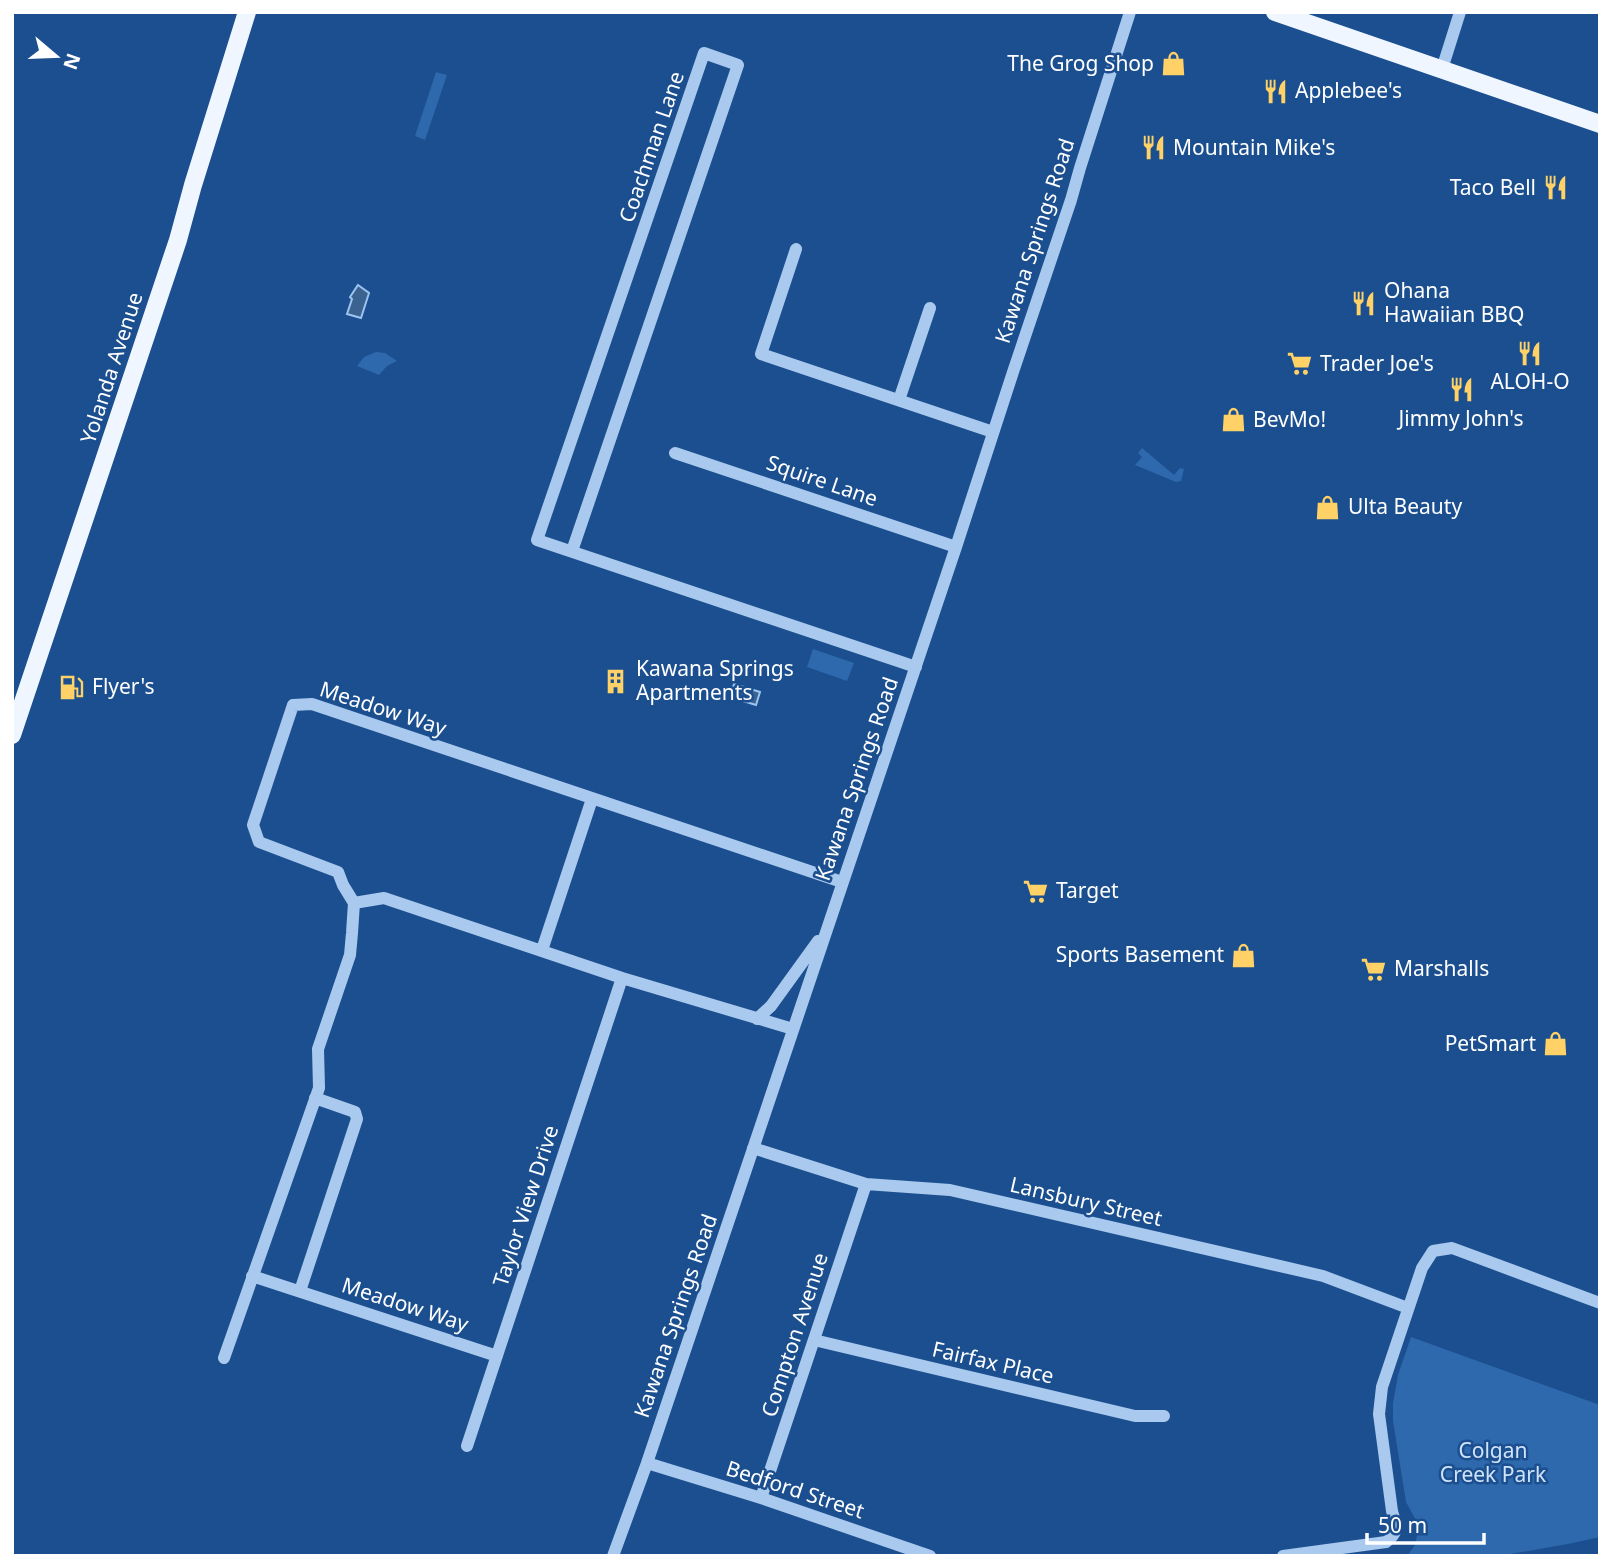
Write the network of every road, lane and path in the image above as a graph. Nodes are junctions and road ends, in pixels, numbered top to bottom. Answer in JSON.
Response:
{"nodes":[{"id":1,"x":247,"y":12,"type":"edge"},
{"id":2,"x":1130,"y":12,"type":"edge"},
{"id":3,"x":1275,"y":12,"type":"edge"},
{"id":4,"x":1460,"y":12,"type":"edge"},
{"id":5,"x":1441,"y":69,"type":"junction"},
{"id":6,"x":1600,"y":124,"type":"edge"},
{"id":7,"x":796,"y":249,"type":"dead end"},
{"id":8,"x":930,"y":308,"type":"dead end"},
{"id":9,"x":899,"y":400,"type":"junction"},
{"id":10,"x":993,"y":432,"type":"junction"},
{"id":11,"x":675,"y":453,"type":"dead end"},
{"id":12,"x":956,"y":547,"type":"junction"},
{"id":13,"x":572,"y":551,"type":"junction"},
{"id":14,"x":916,"y":667,"type":"junction"},
{"id":15,"x":12,"y":736,"type":"edge"},
{"id":16,"x":592,"y":799,"type":"junction"},
{"id":17,"x":842,"y":882,"type":"junction"},
{"id":18,"x":354,"y":903,"type":"junction"},
{"id":19,"x":827,"y":929,"type":"junction"},
{"id":20,"x":542,"y":950,"type":"junction"},
{"id":21,"x":622,"y":978,"type":"junction"},
{"id":22,"x":757,"y":1019,"type":"junction"},
{"id":23,"x":793,"y":1029,"type":"junction"},
{"id":24,"x":315,"y":1098,"type":"junction"},
{"id":25,"x":753,"y":1148,"type":"junction"},
{"id":26,"x":866,"y":1184,"type":"junction"},
{"id":27,"x":252,"y":1276,"type":"junction"},
{"id":28,"x":300,"y":1291,"type":"junction"},
{"id":29,"x":1600,"y":1303,"type":"edge"},
{"id":30,"x":1408,"y":1308,"type":"junction"},
{"id":31,"x":814,"y":1340,"type":"junction"},
{"id":32,"x":497,"y":1356,"type":"junction"},
{"id":33,"x":224,"y":1358,"type":"dead end"},
{"id":34,"x":1164,"y":1416,"type":"dead end"},
{"id":35,"x":467,"y":1446,"type":"dead end"},
{"id":36,"x":647,"y":1464,"type":"junction"},
{"id":37,"x":761,"y":1498,"type":"junction"},
{"id":38,"x":613,"y":1556,"type":"edge"},
{"id":39,"x":930,"y":1556,"type":"edge"},
{"id":40,"x":1283,"y":1556,"type":"edge"}],
"edges":[{"from":1,"to":15,"type":"main road","name":"Yolanda Avenue"},
{"from":2,"to":10,"type":"street","name":"Kawana Springs Road"},
{"from":3,"to":5,"type":"main road"},
{"from":4,"to":5,"type":"street"},
{"from":5,"to":6,"type":"main road"},
{"from":7,"to":9,"type":"street"},
{"from":8,"to":9,"type":"street"},
{"from":9,"to":10,"type":"street"},
{"from":10,"to":12,"type":"street","name":"Kawana Springs Road"},
{"from":11,"to":12,"type":"street","name":"Squire Lane"},
{"from":12,"to":14,"type":"street","name":"Kawana Springs Road"},
{"from":13,"to":13,"type":"street","name":"Coachman Lane"},
{"from":13,"to":14,"type":"street","name":"Coachman Lane"},
{"from":14,"to":17,"type":"street","name":"Kawana Springs Road"},
{"from":16,"to":17,"type":"street","name":"Meadow Way"},
{"from":16,"to":18,"type":"street","name":"Meadow Way"},
{"from":16,"to":20,"type":"street"},
{"from":17,"to":19,"type":"street","name":"Kawana Springs Road"},
{"from":18,"to":20,"type":"street"},
{"from":18,"to":24,"type":"street"},
{"from":19,"to":22,"type":"street"},
{"from":19,"to":23,"type":"street","name":"Kawana Springs Road"},
{"from":20,"to":21,"type":"street"},
{"from":21,"to":22,"type":"street"},
{"from":21,"to":32,"type":"street","name":"Taylor View Drive"},
{"from":22,"to":23,"type":"street"},
{"from":23,"to":25,"type":"street","name":"Kawana Springs Road"},
{"from":24,"to":27,"type":"street"},
{"from":24,"to":28,"type":"street"},
{"from":25,"to":26,"type":"street","name":"Lansbury Street"},
{"from":25,"to":36,"type":"street","name":"Kawana Springs Road"},
{"from":26,"to":30,"type":"street","name":"Lansbury Street"},
{"from":26,"to":31,"type":"street","name":"Compton Avenue"},
{"from":27,"to":28,"type":"street","name":"Meadow Way"},
{"from":27,"to":33,"type":"street"},
{"from":28,"to":32,"type":"street","name":"Meadow Way"},
{"from":29,"to":30,"type":"street"},
{"from":30,"to":40,"type":"street"},
{"from":31,"to":34,"type":"street","name":"Fairfax Place"},
{"from":31,"to":37,"type":"street","name":"Compton Avenue"},
{"from":32,"to":35,"type":"street","name":"Taylor View Drive"},
{"from":36,"to":37,"type":"street","name":"Bedford Street"},
{"from":36,"to":38,"type":"street","name":"Kawana Springs Road"},
{"from":37,"to":39,"type":"street","name":"Bedford Street"}]}
